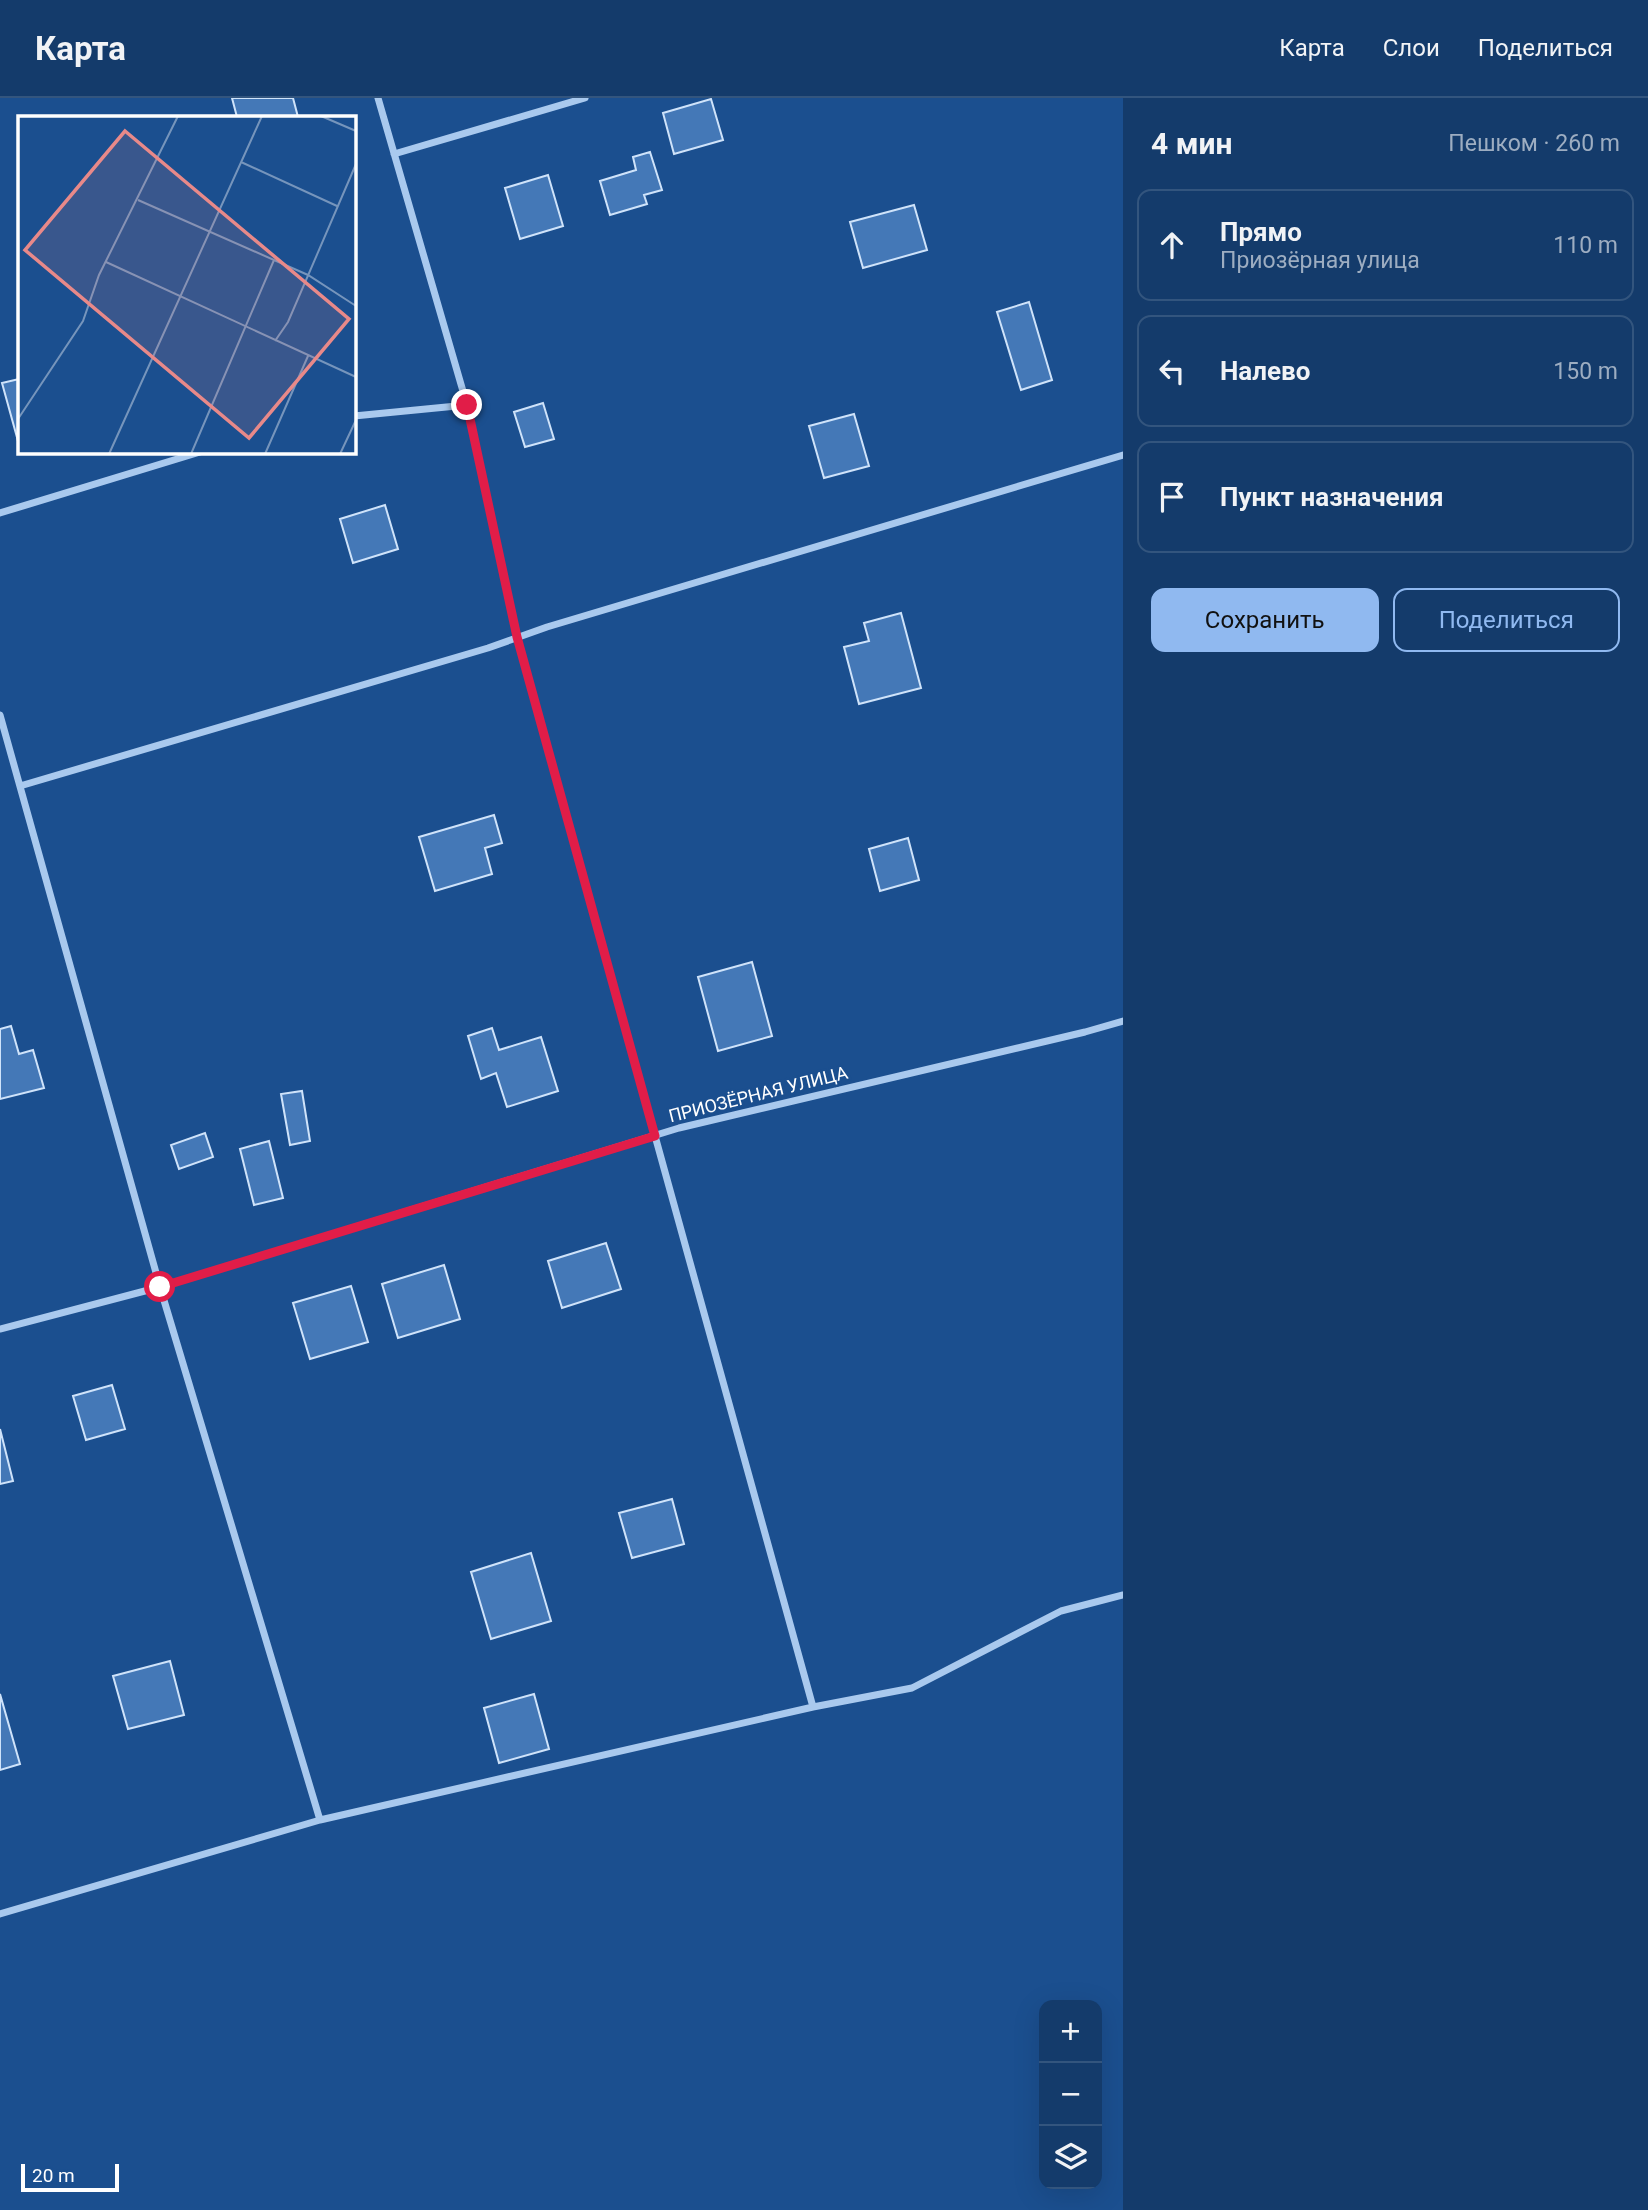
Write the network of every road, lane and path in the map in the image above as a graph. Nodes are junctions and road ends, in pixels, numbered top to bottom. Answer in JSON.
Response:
{"nodes":[{"id":1,"x":378,"y":98,"type":"edge"},
{"id":2,"x":584,"y":98,"type":"edge"},
{"id":3,"x":394,"y":154,"type":"junction"},
{"id":4,"x":467,"y":405,"type":"junction"},
{"id":5,"x":355,"y":416,"type":"edge"},
{"id":6,"x":197,"y":453,"type":"edge"},
{"id":7,"x":1123,"y":455,"type":"edge"},
{"id":8,"x":0,"y":513,"type":"edge"},
{"id":9,"x":517,"y":637,"type":"junction"},
{"id":10,"x":0,"y":715,"type":"edge"},
{"id":11,"x":20,"y":786,"type":"junction"},
{"id":12,"x":1123,"y":1021,"type":"edge"},
{"id":13,"x":655,"y":1136,"type":"junction"},
{"id":14,"x":160,"y":1287,"type":"junction"},
{"id":15,"x":0,"y":1329,"type":"edge"},
{"id":16,"x":1123,"y":1595,"type":"edge"},
{"id":17,"x":813,"y":1707,"type":"junction"},
{"id":18,"x":320,"y":1819,"type":"junction"},
{"id":19,"x":0,"y":1914,"type":"edge"}],
"edges":[{"from":1,"to":3,"type":"street"},
{"from":2,"to":3,"type":"street"},
{"from":3,"to":4,"type":"street"},
{"from":4,"to":5,"type":"street"},
{"from":4,"to":9,"type":"street"},
{"from":6,"to":8,"type":"street"},
{"from":7,"to":9,"type":"street"},
{"from":9,"to":11,"type":"street"},
{"from":9,"to":13,"type":"street"},
{"from":10,"to":11,"type":"street"},
{"from":11,"to":14,"type":"street"},
{"from":12,"to":13,"type":"street","name":"ПРИОЗЁРНАЯ УЛИЦА"},
{"from":13,"to":14,"type":"street","name":"ПРИОЗЁРНАЯ УЛИЦА"},
{"from":13,"to":17,"type":"street"},
{"from":14,"to":15,"type":"street","name":"ПРИОЗЁРНАЯ УЛИЦА"},
{"from":14,"to":18,"type":"street"},
{"from":16,"to":17,"type":"street"},
{"from":17,"to":18,"type":"street"},
{"from":18,"to":19,"type":"street"}]}
